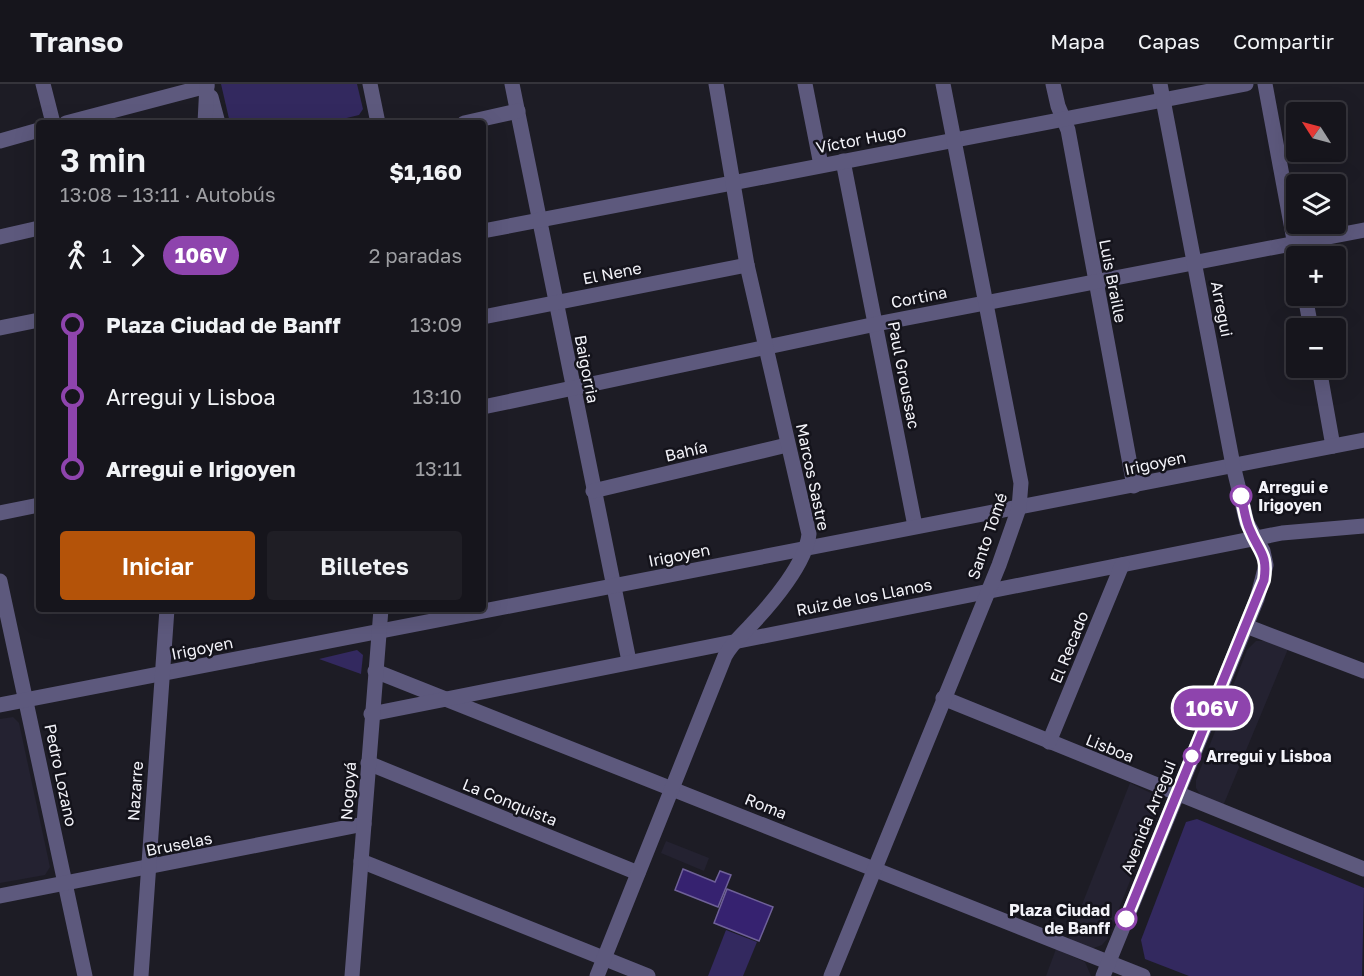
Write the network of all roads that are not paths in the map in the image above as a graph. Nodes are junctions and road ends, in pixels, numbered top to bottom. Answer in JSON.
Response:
{"nodes":[{"id":1,"x":44,"y":84,"type":"edge"},
{"id":2,"x":370,"y":84,"type":"edge"},
{"id":3,"x":512,"y":84,"type":"edge"},
{"id":4,"x":716,"y":84,"type":"edge"},
{"id":5,"x":805,"y":84,"type":"edge"},
{"id":6,"x":943,"y":84,"type":"edge"},
{"id":7,"x":1053,"y":84,"type":"edge"},
{"id":8,"x":1246,"y":84,"type":"edge"},
{"id":9,"x":1265,"y":84,"type":"edge"},
{"id":10,"x":207,"y":85,"type":"edge"},
{"id":11,"x":1162,"y":92,"type":"edge"},
{"id":12,"x":518,"y":111,"type":"junction"},
{"id":13,"x":1063,"y":119,"type":"junction"},
{"id":14,"x":52,"y":120,"type":"edge"},
{"id":15,"x":77,"y":120,"type":"edge"},
{"id":16,"x":205,"y":120,"type":"edge"},
{"id":17,"x":217,"y":120,"type":"edge"},
{"id":18,"x":377,"y":120,"type":"edge"},
{"id":19,"x":478,"y":120,"type":"edge"},
{"id":20,"x":36,"y":131,"type":"edge"},
{"id":21,"x":953,"y":139,"type":"junction"},
{"id":22,"x":0,"y":141,"type":"edge"},
{"id":23,"x":843,"y":161,"type":"junction"},
{"id":24,"x":821,"y":165,"type":"junction"},
{"id":25,"x":732,"y":181,"type":"junction"},
{"id":26,"x":540,"y":220,"type":"junction"},
{"id":27,"x":36,"y":229,"type":"edge"},
{"id":28,"x":486,"y":230,"type":"edge"},
{"id":29,"x":1364,"y":230,"type":"edge"},
{"id":30,"x":0,"y":237,"type":"edge"},
{"id":31,"x":1295,"y":246,"type":"edge"},
{"id":32,"x":1310,"y":246,"type":"edge"},
{"id":33,"x":1286,"y":251,"type":"edge"},
{"id":34,"x":1195,"y":262,"type":"junction"},
{"id":35,"x":747,"y":266,"type":"junction"},
{"id":36,"x":1095,"y":283,"type":"junction"},
{"id":37,"x":556,"y":303,"type":"junction"},
{"id":38,"x":984,"y":303,"type":"junction"},
{"id":39,"x":486,"y":316,"type":"edge"},
{"id":40,"x":36,"y":321,"type":"edge"},
{"id":41,"x":876,"y":324,"type":"junction"},
{"id":42,"x":0,"y":328,"type":"edge"},
{"id":43,"x":766,"y":347,"type":"junction"},
{"id":44,"x":1321,"y":378,"type":"edge"},
{"id":45,"x":573,"y":388,"type":"junction"},
{"id":46,"x":486,"y":406,"type":"edge"},
{"id":47,"x":1364,"y":440,"type":"edge"},
{"id":48,"x":788,"y":446,"type":"junction"},
{"id":49,"x":1333,"y":446,"type":"junction"},
{"id":50,"x":1233,"y":465,"type":"junction"},
{"id":51,"x":1134,"y":486,"type":"junction"},
{"id":52,"x":593,"y":491,"type":"junction"},
{"id":53,"x":36,"y":505,"type":"edge"},
{"id":54,"x":1018,"y":508,"type":"junction"},
{"id":55,"x":0,"y":513,"type":"edge"},
{"id":56,"x":915,"y":526,"type":"junction"},
{"id":57,"x":1364,"y":526,"type":"edge"},
{"id":58,"x":1255,"y":539,"type":"junction"},
{"id":59,"x":807,"y":548,"type":"junction"},
{"id":60,"x":1122,"y":565,"type":"junction"},
{"id":61,"x":0,"y":581,"type":"edge"},
{"id":62,"x":612,"y":586,"type":"junction"},
{"id":63,"x":988,"y":591,"type":"junction"},
{"id":64,"x":486,"y":611,"type":"edge"},
{"id":65,"x":166,"y":612,"type":"edge"},
{"id":66,"x":381,"y":612,"type":"edge"},
{"id":67,"x":483,"y":612,"type":"edge"},
{"id":68,"x":1246,"y":626,"type":"junction"},
{"id":69,"x":378,"y":633,"type":"junction"},
{"id":70,"x":736,"y":640,"type":"junction"},
{"id":71,"x":628,"y":661,"type":"junction"},
{"id":72,"x":375,"y":671,"type":"junction"},
{"id":73,"x":1364,"y":671,"type":"edge"},
{"id":74,"x":161,"y":674,"type":"junction"},
{"id":75,"x":444,"y":698,"type":"junction"},
{"id":76,"x":943,"y":698,"type":"junction"},
{"id":77,"x":28,"y":700,"type":"junction"},
{"id":78,"x":0,"y":705,"type":"edge"},
{"id":79,"x":371,"y":714,"type":"junction"},
{"id":80,"x":1050,"y":742,"type":"junction"},
{"id":81,"x":368,"y":763,"type":"junction"},
{"id":82,"x":672,"y":788,"type":"junction"},
{"id":83,"x":1176,"y":794,"type":"junction"},
{"id":84,"x":364,"y":824,"type":"junction"},
{"id":85,"x":361,"y":861,"type":"junction"},
{"id":86,"x":147,"y":868,"type":"junction"},
{"id":87,"x":874,"y":868,"type":"junction"},
{"id":88,"x":1364,"y":869,"type":"edge"},
{"id":89,"x":638,"y":873,"type":"junction"},
{"id":90,"x":65,"y":884,"type":"junction"},
{"id":91,"x":0,"y":896,"type":"edge"},
{"id":92,"x":604,"y":958,"type":"junction"},
{"id":93,"x":1106,"y":969,"type":"edge"},
{"id":94,"x":85,"y":976,"type":"edge"},
{"id":95,"x":141,"y":976,"type":"edge"},
{"id":96,"x":352,"y":976,"type":"edge"},
{"id":97,"x":597,"y":976,"type":"edge"},
{"id":98,"x":648,"y":976,"type":"edge"},
{"id":99,"x":831,"y":976,"type":"edge"},
{"id":100,"x":1143,"y":976,"type":"edge"}],
"edges":[{"from":1,"to":14,"type":"street"},
{"from":2,"to":18,"type":"street"},
{"from":3,"to":12,"type":"street","name":"Baigorria"},
{"from":4,"to":25,"type":"street","name":"Marcos Sastre"},
{"from":5,"to":24,"type":"street"},
{"from":6,"to":21,"type":"street","name":"Santo Tomé"},
{"from":7,"to":13,"type":"street","name":"Luis Braille"},
{"from":8,"to":11,"type":"street","name":"Víctor Hugo"},
{"from":9,"to":31,"type":"street"},
{"from":10,"to":15,"type":"street"},
{"from":10,"to":16,"type":"street"},
{"from":10,"to":17,"type":"street"},
{"from":11,"to":13,"type":"street","name":"Víctor Hugo"},
{"from":11,"to":34,"type":"street","name":"Arregui"},
{"from":12,"to":19,"type":"street"},
{"from":12,"to":26,"type":"street","name":"Baigorria"},
{"from":13,"to":21,"type":"street","name":"Víctor Hugo"},
{"from":13,"to":36,"type":"street","name":"Luis Braille"},
{"from":20,"to":22,"type":"street"},
{"from":21,"to":23,"type":"street","name":"Víctor Hugo"},
{"from":21,"to":38,"type":"street","name":"Santo Tomé"},
{"from":23,"to":24,"type":"street","name":"Víctor Hugo"},
{"from":23,"to":41,"type":"street","name":"Paul Groussac"},
{"from":24,"to":25,"type":"street","name":"Víctor Hugo"},
{"from":25,"to":26,"type":"street","name":"Víctor Hugo"},
{"from":25,"to":35,"type":"street","name":"Marcos Sastre"},
{"from":26,"to":28,"type":"street","name":"Víctor Hugo"},
{"from":26,"to":37,"type":"street","name":"Baigorria"},
{"from":27,"to":30,"type":"street"},
{"from":29,"to":32,"type":"street","name":"Cortina"},
{"from":33,"to":34,"type":"street","name":"Cortina"},
{"from":34,"to":36,"type":"street","name":"Cortina"},
{"from":34,"to":50,"type":"street","name":"Arregui"},
{"from":35,"to":37,"type":"street","name":"El Nene"},
{"from":35,"to":43,"type":"street","name":"Marcos Sastre"},
{"from":36,"to":38,"type":"street","name":"Cortina"},
{"from":36,"to":51,"type":"street","name":"Luis Braille"},
{"from":37,"to":39,"type":"street","name":"El Nene"},
{"from":37,"to":45,"type":"street","name":"Baigorria"},
{"from":38,"to":41,"type":"street","name":"Cortina"},
{"from":38,"to":54,"type":"street","name":"Santo Tomé"},
{"from":40,"to":42,"type":"street"},
{"from":41,"to":43,"type":"street","name":"Cortina"},
{"from":41,"to":56,"type":"street","name":"Paul Groussac"},
{"from":43,"to":45,"type":"street","name":"Cortina"},
{"from":43,"to":48,"type":"street","name":"Marcos Sastre"},
{"from":44,"to":49,"type":"street"},
{"from":45,"to":46,"type":"street","name":"Cortina"},
{"from":45,"to":52,"type":"street","name":"Baigorria"},
{"from":47,"to":49,"type":"street","name":"Irigoyen"},
{"from":48,"to":52,"type":"street","name":"Bahía"},
{"from":48,"to":59,"type":"street","name":"Marcos Sastre"},
{"from":49,"to":50,"type":"street","name":"Irigoyen"},
{"from":50,"to":51,"type":"street","name":"Irigoyen"},
{"from":50,"to":58,"type":"street","name":"Arregui"},
{"from":51,"to":54,"type":"street","name":"Irigoyen"},
{"from":52,"to":62,"type":"street","name":"Baigorria"},
{"from":53,"to":55,"type":"street"},
{"from":54,"to":56,"type":"street","name":"Irigoyen"},
{"from":54,"to":63,"type":"street","name":"Santo Tomé"},
{"from":56,"to":59,"type":"street","name":"Irigoyen"},
{"from":57,"to":58,"type":"street","name":"Ruiz de los Llanos"},
{"from":58,"to":60,"type":"street","name":"Ruiz de los Llanos"},
{"from":58,"to":68,"type":"street","name":"Avenida Arregui"},
{"from":59,"to":62,"type":"street","name":"Irigoyen"},
{"from":59,"to":70,"type":"street","name":"Marcos Sastre"},
{"from":60,"to":63,"type":"street","name":"Ruiz de los Llanos"},
{"from":60,"to":80,"type":"street","name":"El Recado"},
{"from":61,"to":77,"type":"street","name":"Pedro Lozano"},
{"from":62,"to":64,"type":"street","name":"Irigoyen"},
{"from":62,"to":71,"type":"street","name":"Baigorria"},
{"from":63,"to":70,"type":"street","name":"Ruiz de los Llanos"},
{"from":63,"to":76,"type":"street","name":"Santo Tomé"},
{"from":65,"to":74,"type":"street","name":"Nazarre"},
{"from":66,"to":69,"type":"street","name":"Nogoyá"},
{"from":67,"to":69,"type":"street","name":"Irigoyen"},
{"from":68,"to":73,"type":"street"},
{"from":68,"to":83,"type":"street","name":"Avenida Arregui"},
{"from":69,"to":72,"type":"street","name":"Nogoyá"},
{"from":69,"to":74,"type":"street","name":"Irigoyen"},
{"from":70,"to":71,"type":"street","name":"Ruiz de los Llanos"},
{"from":70,"to":82,"type":"street","name":"Marcos Sastre"},
{"from":71,"to":75,"type":"street","name":"Ruiz de los Llanos"},
{"from":72,"to":75,"type":"street","name":"Roma"},
{"from":72,"to":79,"type":"street","name":"Nogoyá"},
{"from":74,"to":77,"type":"street","name":"Irigoyen"},
{"from":74,"to":86,"type":"street","name":"Nazarre"},
{"from":75,"to":79,"type":"street","name":"Ruiz de los Llanos"},
{"from":75,"to":82,"type":"street","name":"Roma"},
{"from":76,"to":80,"type":"street","name":"Lisboa"},
{"from":76,"to":87,"type":"street","name":"Santo Tomé"},
{"from":77,"to":78,"type":"street","name":"Irigoyen"},
{"from":77,"to":90,"type":"street","name":"Pedro Lozano"},
{"from":79,"to":81,"type":"street","name":"Nogoyá"},
{"from":80,"to":83,"type":"street","name":"Lisboa"},
{"from":81,"to":84,"type":"street","name":"Nogoyá"},
{"from":81,"to":89,"type":"street","name":"La Conquista"},
{"from":82,"to":87,"type":"street","name":"Roma"},
{"from":82,"to":89,"type":"street","name":"Marcos Sastre"},
{"from":83,"to":88,"type":"street","name":"Lisboa"},
{"from":83,"to":93,"type":"street","name":"Avenida Arregui"},
{"from":84,"to":85,"type":"street","name":"Nogoyá"},
{"from":84,"to":86,"type":"street","name":"Bruselas"},
{"from":85,"to":92,"type":"street"},
{"from":85,"to":96,"type":"street","name":"Nogoyá"},
{"from":86,"to":90,"type":"street","name":"Bruselas"},
{"from":86,"to":95,"type":"street","name":"Nazarre"},
{"from":87,"to":93,"type":"street","name":"Roma"},
{"from":87,"to":99,"type":"street","name":"Santo Tomé"},
{"from":89,"to":92,"type":"street","name":"Marcos Sastre"},
{"from":90,"to":91,"type":"street","name":"Bruselas"},
{"from":90,"to":94,"type":"street","name":"Pedro Lozano"},
{"from":92,"to":97,"type":"street","name":"Marcos Sastre"},
{"from":92,"to":98,"type":"street"},
{"from":93,"to":100,"type":"street","name":"Roma"}]}
